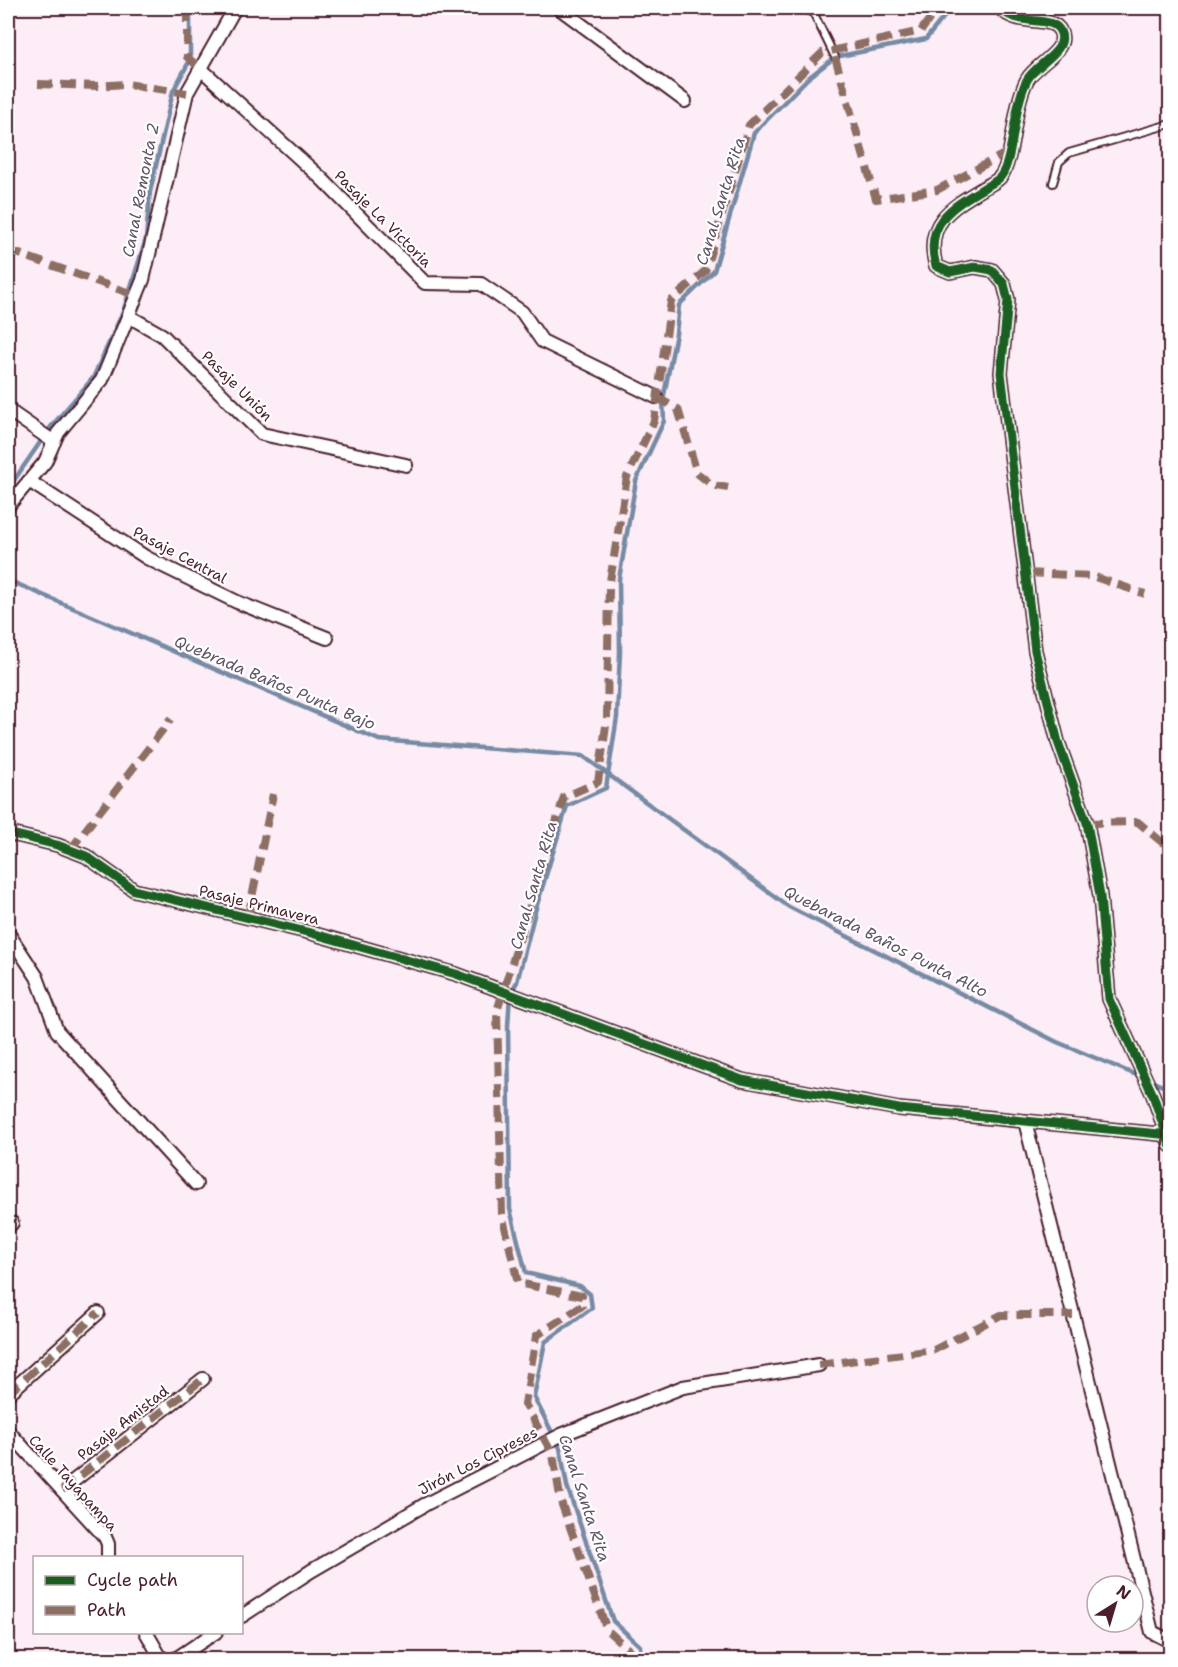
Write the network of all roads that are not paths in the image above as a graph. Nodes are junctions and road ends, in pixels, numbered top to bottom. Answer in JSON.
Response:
{"nodes":[{"id":1,"x":235,"y":8,"type":"edge"},
{"id":2,"x":559,"y":8,"type":"edge"},
{"id":3,"x":796,"y":8,"type":"edge"},
{"id":4,"x":1000,"y":8,"type":"edge"},
{"id":5,"x":835,"y":57,"type":"dead end"},
{"id":6,"x":201,"y":69,"type":"junction"},
{"id":7,"x":685,"y":101,"type":"dead end"},
{"id":8,"x":1170,"y":124,"type":"edge"},
{"id":9,"x":1053,"y":183,"type":"dead end"},
{"id":10,"x":130,"y":317,"type":"junction"},
{"id":11,"x":657,"y":397,"type":"dead end"},
{"id":12,"x":8,"y":410,"type":"edge"},
{"id":13,"x":54,"y":442,"type":"junction"},
{"id":14,"x":406,"y":465,"type":"dead end"},
{"id":15,"x":29,"y":481,"type":"junction"},
{"id":16,"x":8,"y":506,"type":"edge"},
{"id":17,"x":327,"y":638,"type":"dead end"},
{"id":18,"x":8,"y":833,"type":"edge"},
{"id":19,"x":8,"y":933,"type":"edge"},
{"id":20,"x":1025,"y":1121,"type":"junction"},
{"id":21,"x":1169,"y":1138,"type":"edge"},
{"id":22,"x":196,"y":1184,"type":"dead end"},
{"id":23,"x":98,"y":1314,"type":"dead end"},
{"id":24,"x":819,"y":1365,"type":"dead end"},
{"id":25,"x":203,"y":1379,"type":"dead end"},
{"id":26,"x":8,"y":1394,"type":"edge"},
{"id":27,"x":8,"y":1431,"type":"edge"},
{"id":28,"x":62,"y":1490,"type":"junction"},
{"id":29,"x":108,"y":1556,"type":"edge"},
{"id":30,"x":243,"y":1615,"type":"edge"},
{"id":31,"x":147,"y":1634,"type":"edge"},
{"id":32,"x":213,"y":1634,"type":"edge"},
{"id":33,"x":1170,"y":1641,"type":"edge"},
{"id":34,"x":162,"y":1659,"type":"edge"},
{"id":35,"x":174,"y":1659,"type":"edge"}],
"edges":[{"from":1,"to":6,"type":"street"},
{"from":2,"to":7,"type":"street"},
{"from":3,"to":5,"type":"lane"},
{"from":4,"to":21,"type":"street"},
{"from":6,"to":10,"type":"street"},
{"from":6,"to":11,"type":"street","name":"Pasaje La Victoria"},
{"from":8,"to":9,"type":"lane"},
{"from":10,"to":13,"type":"street"},
{"from":10,"to":14,"type":"street","name":"Pasaje Unión"},
{"from":12,"to":13,"type":"street"},
{"from":13,"to":15,"type":"street"},
{"from":15,"to":16,"type":"street"},
{"from":15,"to":17,"type":"street","name":"Pasaje Central"},
{"from":18,"to":20,"type":"street","name":"Pasaje Primavera"},
{"from":19,"to":22,"type":"street"},
{"from":20,"to":21,"type":"street","name":"Pasaje Primavera"},
{"from":20,"to":33,"type":"street"},
{"from":23,"to":26,"type":"street"},
{"from":24,"to":30,"type":"street","name":"Jirón Los Cipreses"},
{"from":25,"to":28,"type":"street","name":"Pasaje Amistad"},
{"from":27,"to":28,"type":"street","name":"Calle Tayapampa"},
{"from":28,"to":29,"type":"street","name":"Calle Tayapampa"},
{"from":31,"to":34,"type":"street"},
{"from":32,"to":35,"type":"street"}]}
